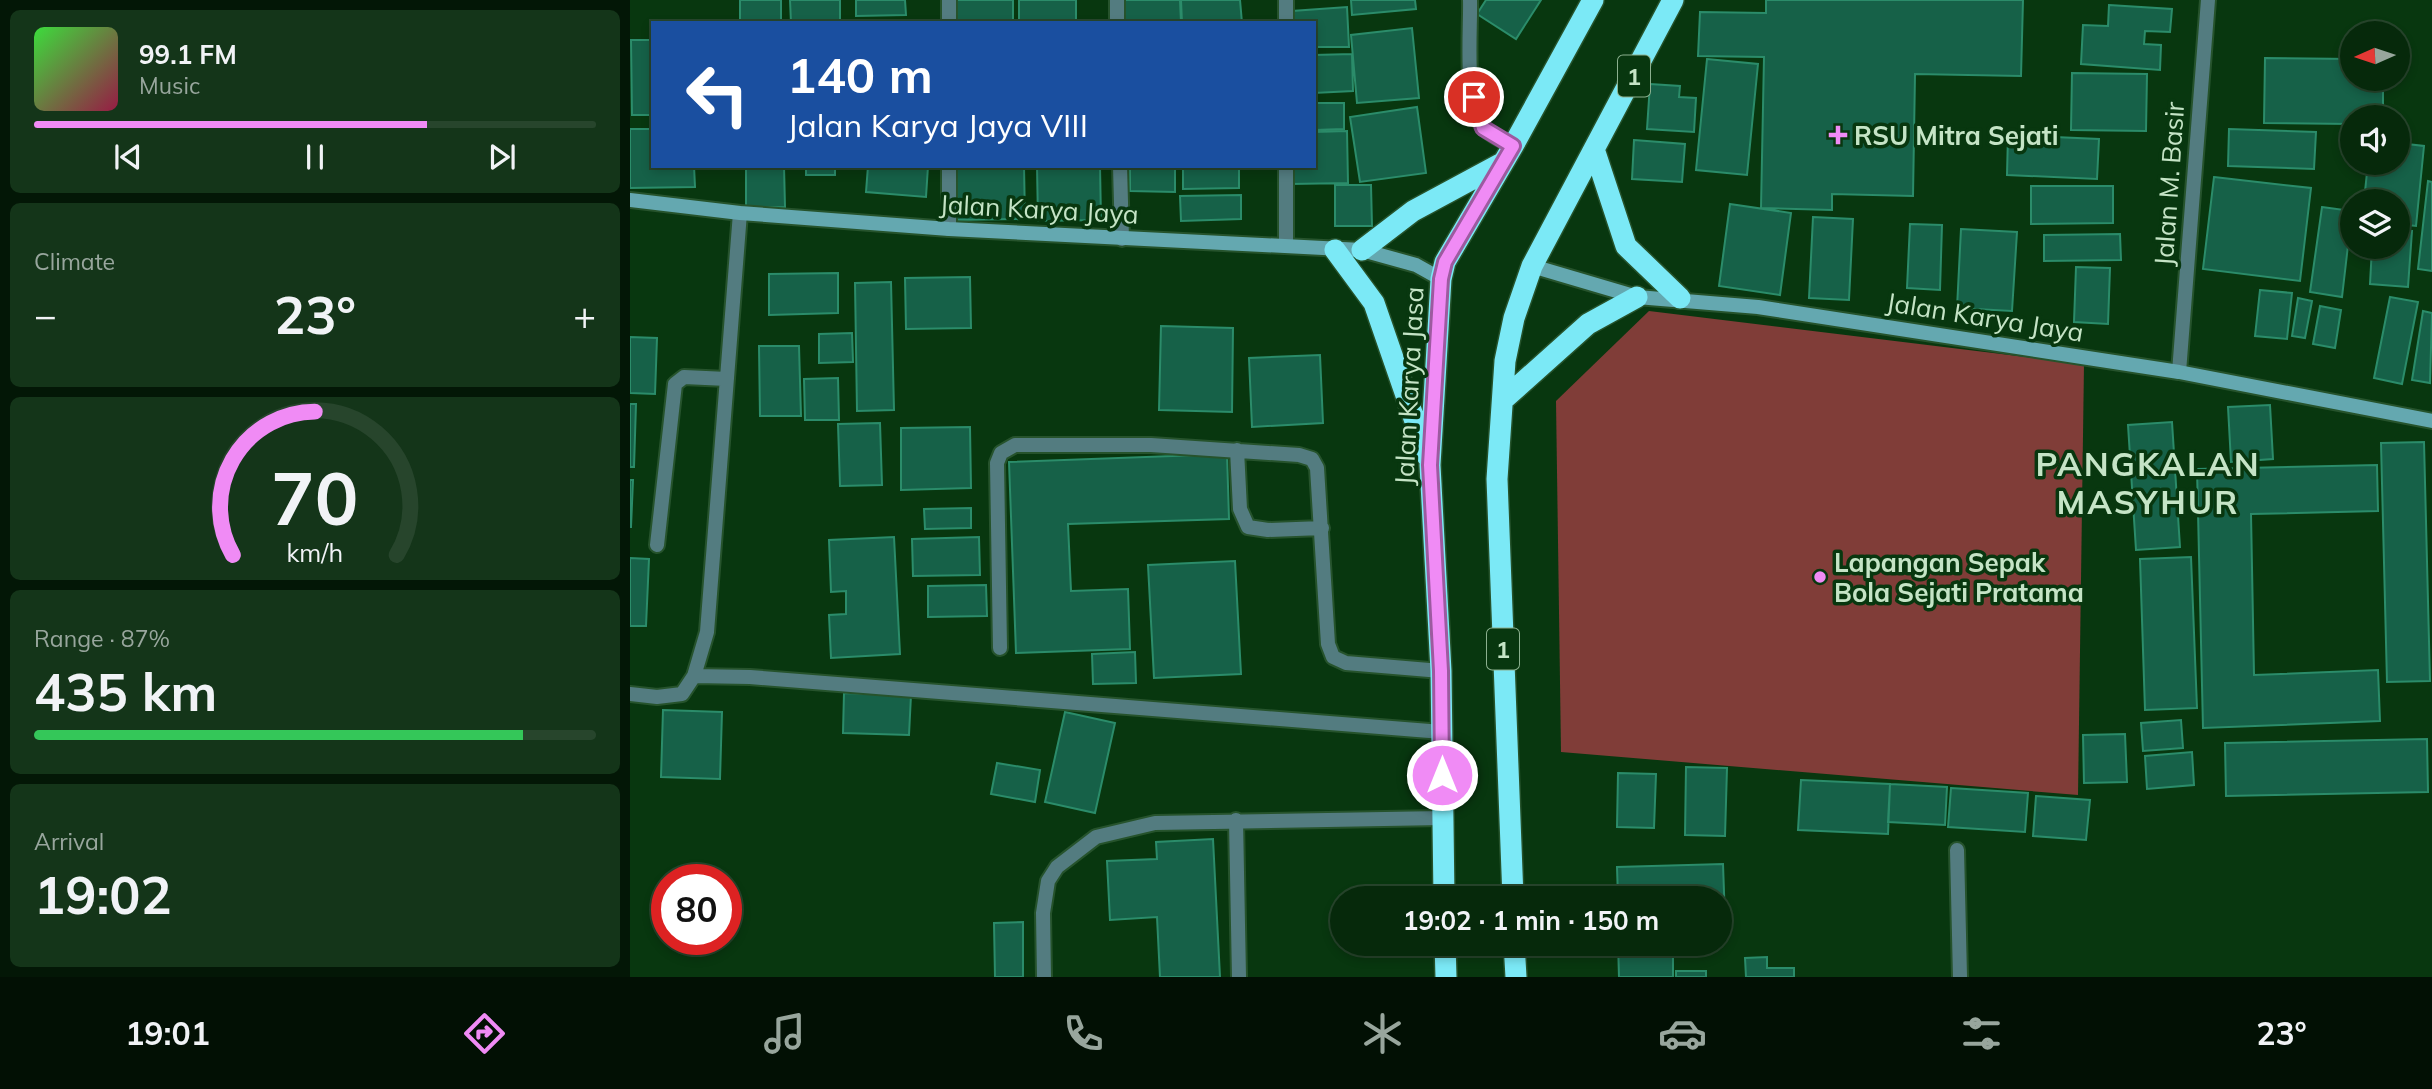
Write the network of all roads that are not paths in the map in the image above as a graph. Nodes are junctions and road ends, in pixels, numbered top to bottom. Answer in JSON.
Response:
{"nodes":[{"id":1,"x":948,"y":0,"type":"edge"},
{"id":2,"x":1116,"y":0,"type":"edge"},
{"id":3,"x":1286,"y":0,"type":"edge"},
{"id":4,"x":1470,"y":0,"type":"edge"},
{"id":5,"x":1592,"y":0,"type":"edge"},
{"id":6,"x":1673,"y":0,"type":"edge"},
{"id":7,"x":2208,"y":0,"type":"edge"},
{"id":8,"x":949,"y":21,"type":"edge"},
{"id":9,"x":1117,"y":21,"type":"edge"},
{"id":10,"x":1286,"y":21,"type":"edge"},
{"id":11,"x":1595,"y":152,"type":"junction"},
{"id":12,"x":1508,"y":154,"type":"junction"},
{"id":13,"x":949,"y":168,"type":"edge"},
{"id":14,"x":1120,"y":168,"type":"edge"},
{"id":15,"x":1286,"y":168,"type":"edge"},
{"id":16,"x":630,"y":200,"type":"edge"},
{"id":17,"x":740,"y":213,"type":"junction"},
{"id":18,"x":949,"y":229,"type":"junction"},
{"id":19,"x":1122,"y":239,"type":"junction"},
{"id":20,"x":1286,"y":245,"type":"junction"},
{"id":21,"x":1335,"y":250,"type":"junction"},
{"id":22,"x":1362,"y":250,"type":"junction"},
{"id":23,"x":1532,"y":266,"type":"junction"},
{"id":24,"x":1441,"y":279,"type":"junction"},
{"id":25,"x":1637,"y":297,"type":"junction"},
{"id":26,"x":1680,"y":298,"type":"junction"},
{"id":27,"x":2179,"y":372,"type":"junction"},
{"id":28,"x":727,"y":379,"type":"junction"},
{"id":29,"x":1503,"y":400,"type":"junction"},
{"id":30,"x":2432,"y":421,"type":"edge"},
{"id":31,"x":1237,"y":450,"type":"junction"},
{"id":32,"x":1430,"y":465,"type":"junction"},
{"id":33,"x":1322,"y":528,"type":"junction"},
{"id":34,"x":657,"y":545,"type":"dead end"},
{"id":35,"x":1000,"y":648,"type":"dead end"},
{"id":36,"x":1441,"y":671,"type":"junction"},
{"id":37,"x":694,"y":676,"type":"junction"},
{"id":38,"x":630,"y":694,"type":"edge"},
{"id":39,"x":1442,"y":732,"type":"junction"},
{"id":40,"x":1442,"y":818,"type":"junction"},
{"id":41,"x":1236,"y":820,"type":"junction"},
{"id":42,"x":1957,"y":850,"type":"dead end"},
{"id":43,"x":1444,"y":886,"type":"edge"},
{"id":44,"x":1513,"y":886,"type":"edge"},
{"id":45,"x":1445,"y":956,"type":"edge"},
{"id":46,"x":1515,"y":956,"type":"edge"},
{"id":47,"x":1044,"y":977,"type":"edge"},
{"id":48,"x":1240,"y":977,"type":"edge"},
{"id":49,"x":1446,"y":977,"type":"edge"},
{"id":50,"x":1516,"y":977,"type":"edge"},
{"id":51,"x":1960,"y":977,"type":"edge"}],
"edges":[{"from":1,"to":8,"type":"street"},
{"from":2,"to":9,"type":"street"},
{"from":3,"to":10,"type":"street"},
{"from":4,"to":12,"type":"street"},
{"from":5,"to":12,"type":"highway","name":"Jalan Karya Jasa"},
{"from":6,"to":11,"type":"highway","number":"1"},
{"from":7,"to":27,"type":"street","name":"Jalan M. Basir"},
{"from":11,"to":23,"type":"highway","number":"1"},
{"from":11,"to":26,"type":"highway"},
{"from":12,"to":22,"type":"highway"},
{"from":12,"to":24,"type":"highway","name":"Jalan Karya Jasa"},
{"from":13,"to":18,"type":"street"},
{"from":14,"to":19,"type":"street"},
{"from":15,"to":20,"type":"street"},
{"from":16,"to":17,"type":"main road","name":"Jalan Karya Jaya"},
{"from":17,"to":18,"type":"main road","name":"Jalan Karya Jaya"},
{"from":17,"to":28,"type":"street"},
{"from":18,"to":19,"type":"main road","name":"Jalan Karya Jaya"},
{"from":19,"to":20,"type":"main road","name":"Jalan Karya Jaya"},
{"from":20,"to":21,"type":"main road","name":"Jalan Karya Jaya"},
{"from":21,"to":22,"type":"main road","name":"Jalan Karya Jaya"},
{"from":21,"to":32,"type":"highway"},
{"from":22,"to":24,"type":"main road","name":"Jalan Karya Jaya"},
{"from":23,"to":25,"type":"main road","name":"Jalan Karya Jaya"},
{"from":23,"to":29,"type":"highway","number":"1"},
{"from":24,"to":32,"type":"highway","name":"Jalan Karya Jasa"},
{"from":25,"to":26,"type":"main road","name":"Jalan Karya Jaya"},
{"from":25,"to":29,"type":"highway"},
{"from":26,"to":27,"type":"main road","name":"Jalan Karya Jaya"},
{"from":27,"to":30,"type":"main road","name":"Jalan Karya Jaya"},
{"from":28,"to":34,"type":"street"},
{"from":28,"to":37,"type":"street"},
{"from":29,"to":44,"type":"highway","number":"1"},
{"from":31,"to":33,"type":"street"},
{"from":31,"to":33,"type":"street"},
{"from":31,"to":35,"type":"street"},
{"from":32,"to":36,"type":"highway","name":"Jalan Karya Jasa"},
{"from":33,"to":36,"type":"street"},
{"from":36,"to":39,"type":"highway","name":"Jalan Karya Jasa"},
{"from":37,"to":38,"type":"street"},
{"from":37,"to":39,"type":"street"},
{"from":39,"to":40,"type":"highway","name":"Jalan Karya Jasa"},
{"from":40,"to":41,"type":"street"},
{"from":40,"to":43,"type":"highway","name":"Jalan Karya Jasa"},
{"from":41,"to":47,"type":"street"},
{"from":41,"to":48,"type":"street"},
{"from":42,"to":51,"type":"street"},
{"from":45,"to":49,"type":"highway"},
{"from":46,"to":50,"type":"highway"}]}
